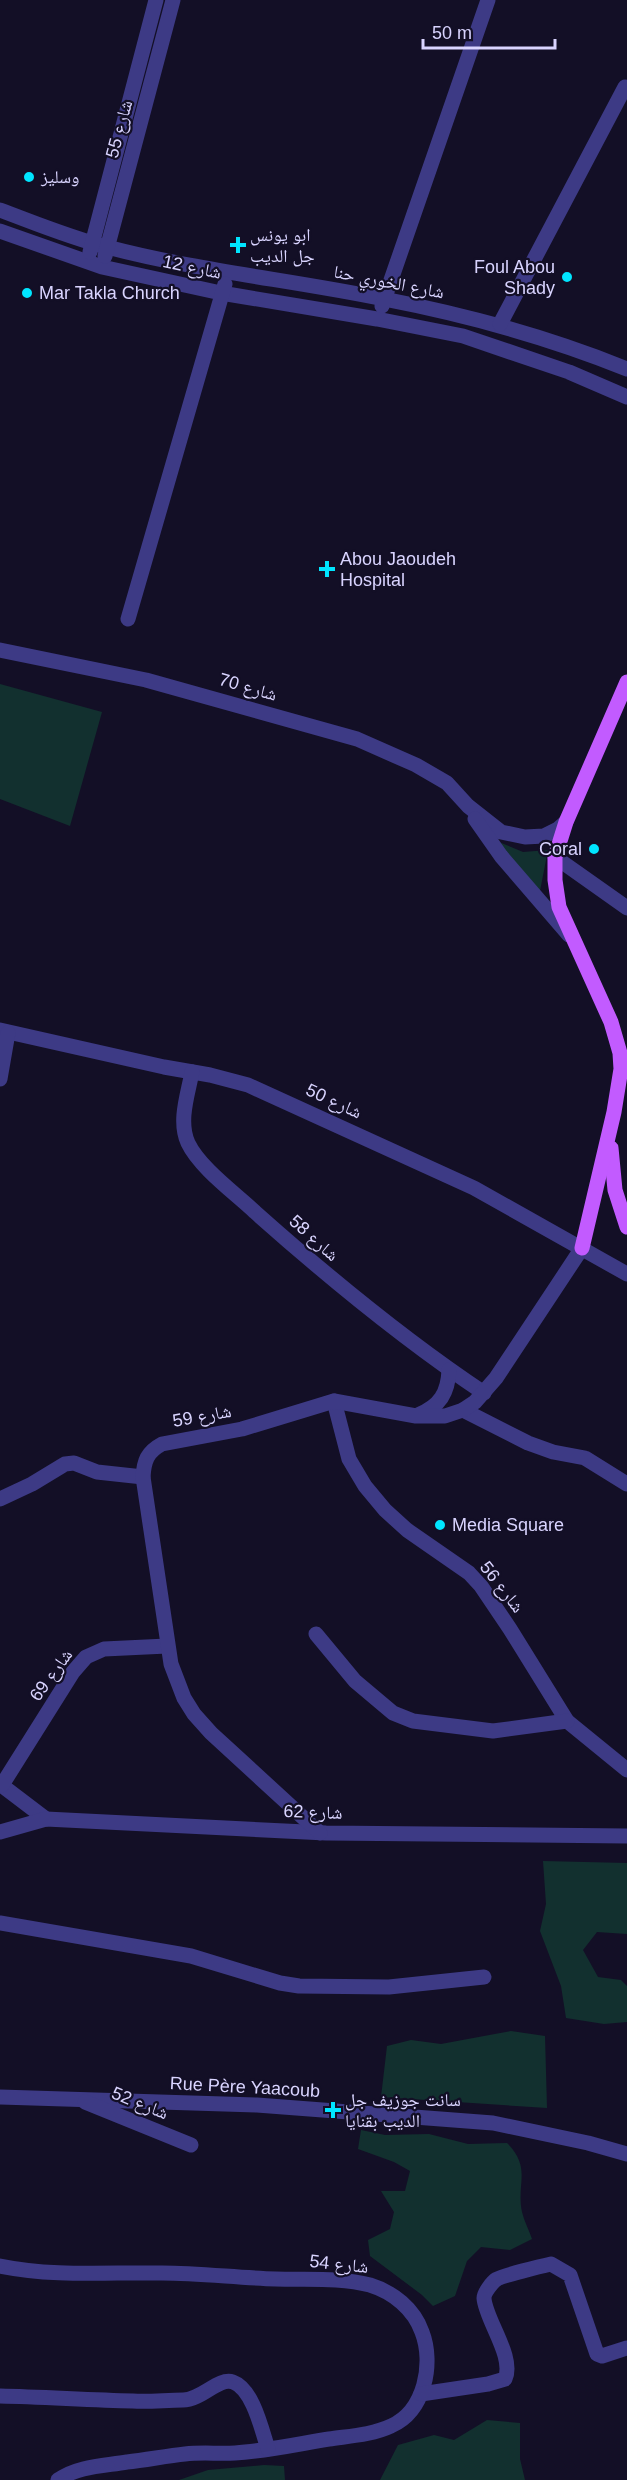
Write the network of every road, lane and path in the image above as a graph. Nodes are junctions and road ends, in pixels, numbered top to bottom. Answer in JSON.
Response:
{"nodes":[{"id":1,"x":156,"y":0,"type":"edge"},
{"id":2,"x":173,"y":0,"type":"edge"},
{"id":3,"x":488,"y":0,"type":"edge"},
{"id":4,"x":625,"y":87,"type":"dead end"},
{"id":5,"x":0,"y":210,"type":"edge"},
{"id":6,"x":0,"y":231,"type":"edge"},
{"id":7,"x":92,"y":243,"type":"junction"},
{"id":8,"x":107,"y":248,"type":"junction"},
{"id":9,"x":87,"y":263,"type":"junction"},
{"id":10,"x":102,"y":267,"type":"junction"},
{"id":11,"x":228,"y":273,"type":"junction"},
{"id":12,"x":222,"y":293,"type":"junction"},
{"id":13,"x":384,"y":299,"type":"junction"},
{"id":14,"x":377,"y":319,"type":"junction"},
{"id":15,"x":500,"y":324,"type":"junction"},
{"id":16,"x":627,"y":369,"type":"edge"},
{"id":17,"x":624,"y":395,"type":"edge"},
{"id":18,"x":128,"y":620,"type":"dead end"},
{"id":19,"x":0,"y":650,"type":"edge"},
{"id":20,"x":627,"y":682,"type":"edge"},
{"id":21,"x":468,"y":806,"type":"junction"},
{"id":22,"x":566,"y":822,"type":"junction"},
{"id":23,"x":555,"y":857,"type":"junction"},
{"id":24,"x":627,"y":908,"type":"edge"},
{"id":25,"x":570,"y":936,"type":"junction"},
{"id":26,"x":4,"y":1031,"type":"edge"},
{"id":27,"x":192,"y":1072,"type":"junction"},
{"id":28,"x":0,"y":1079,"type":"edge"},
{"id":29,"x":614,"y":1112,"type":"junction"},
{"id":30,"x":627,"y":1227,"type":"edge"},
{"id":31,"x":582,"y":1248,"type":"junction"},
{"id":32,"x":627,"y":1274,"type":"edge"},
{"id":33,"x":449,"y":1370,"type":"junction"},
{"id":34,"x":484,"y":1394,"type":"junction"},
{"id":35,"x":334,"y":1401,"type":"junction"},
{"id":36,"x":462,"y":1410,"type":"junction"},
{"id":37,"x":416,"y":1416,"type":"junction"},
{"id":38,"x":143,"y":1477,"type":"junction"},
{"id":39,"x":627,"y":1484,"type":"edge"},
{"id":40,"x":0,"y":1499,"type":"edge"},
{"id":41,"x":316,"y":1634,"type":"dead end"},
{"id":42,"x":167,"y":1646,"type":"junction"},
{"id":43,"x":567,"y":1721,"type":"junction"},
{"id":44,"x":627,"y":1770,"type":"edge"},
{"id":45,"x":1,"y":1784,"type":"edge"},
{"id":46,"x":46,"y":1819,"type":"junction"},
{"id":47,"x":0,"y":1832,"type":"edge"},
{"id":48,"x":320,"y":1833,"type":"junction"},
{"id":49,"x":627,"y":1836,"type":"edge"},
{"id":50,"x":0,"y":1923,"type":"edge"},
{"id":51,"x":484,"y":1977,"type":"dead end"},
{"id":52,"x":0,"y":2097,"type":"edge"},
{"id":53,"x":74,"y":2098,"type":"junction"},
{"id":54,"x":190,"y":2145,"type":"dead end"},
{"id":55,"x":627,"y":2154,"type":"edge"},
{"id":56,"x":0,"y":2266,"type":"edge"},
{"id":57,"x":627,"y":2348,"type":"edge"},
{"id":58,"x":421,"y":2394,"type":"junction"},
{"id":59,"x":0,"y":2396,"type":"edge"},
{"id":60,"x":268,"y":2449,"type":"junction"},
{"id":61,"x":58,"y":2480,"type":"edge"}],
"edges":[{"from":1,"to":7,"type":"street","name":"شارع 55"},
{"from":2,"to":8,"type":"street","name":"شارع 55"},
{"from":3,"to":13,"type":"street"},
{"from":4,"to":15,"type":"street"},
{"from":5,"to":7,"type":"street","name":"شارع الخوري حنا"},
{"from":6,"to":9,"type":"street","name":"شارع 12"},
{"from":7,"to":8,"type":"street","name":"شارع الخوري حنا"},
{"from":7,"to":9,"type":"street","name":"شارع 55"},
{"from":8,"to":10,"type":"street","name":"شارع 55"},
{"from":8,"to":11,"type":"street","name":"شارع الخوري حنا"},
{"from":9,"to":10,"type":"street","name":"شارع 12"},
{"from":10,"to":12,"type":"street","name":"شارع 12"},
{"from":11,"to":12,"type":"street"},
{"from":11,"to":13,"type":"street","name":"شارع الخوري حنا"},
{"from":12,"to":14,"type":"street","name":"شارع 12"},
{"from":12,"to":18,"type":"street"},
{"from":13,"to":14,"type":"street"},
{"from":13,"to":15,"type":"street","name":"شارع الخوري حنا"},
{"from":14,"to":17,"type":"street","name":"شارع 12"},
{"from":15,"to":16,"type":"street","name":"شارع الخوري حنا"},
{"from":19,"to":21,"type":"street","name":"شارع 70"},
{"from":20,"to":22,"type":"main road"},
{"from":21,"to":22,"type":"street"},
{"from":21,"to":25,"type":"street"},
{"from":22,"to":23,"type":"main road"},
{"from":23,"to":24,"type":"street"},
{"from":23,"to":25,"type":"main road"},
{"from":25,"to":29,"type":"main road"},
{"from":26,"to":27,"type":"street","name":"شارع 50"},
{"from":26,"to":28,"type":"street"},
{"from":27,"to":31,"type":"street","name":"شارع 50"},
{"from":27,"to":33,"type":"street","name":"شارع 58"},
{"from":29,"to":30,"type":"main road"},
{"from":29,"to":31,"type":"main road"},
{"from":31,"to":32,"type":"street","name":"شارع 50"},
{"from":31,"to":34,"type":"street","name":"شارع 59"},
{"from":33,"to":34,"type":"street","name":"شارع 58"},
{"from":33,"to":37,"type":"street"},
{"from":34,"to":36,"type":"street","name":"شارع 59"},
{"from":35,"to":37,"type":"street","name":"شارع 59"},
{"from":35,"to":38,"type":"street","name":"شارع 59"},
{"from":35,"to":43,"type":"street","name":"شارع 56"},
{"from":36,"to":37,"type":"street","name":"شارع 59"},
{"from":36,"to":39,"type":"street"},
{"from":38,"to":40,"type":"street"},
{"from":38,"to":42,"type":"street","name":"شارع 59"},
{"from":41,"to":43,"type":"street"},
{"from":42,"to":45,"type":"street","name":"شارع 69"},
{"from":42,"to":48,"type":"street","name":"شارع 59"},
{"from":43,"to":44,"type":"street","name":"شارع 56"},
{"from":45,"to":46,"type":"street"},
{"from":46,"to":47,"type":"street","name":"شارع 62"},
{"from":46,"to":48,"type":"street","name":"شارع 62"},
{"from":48,"to":49,"type":"street","name":"شارع 62"},
{"from":50,"to":51,"type":"street"},
{"from":52,"to":53,"type":"street","name":"Rue Père Yaacoub"},
{"from":53,"to":54,"type":"street","name":"شارع 52"},
{"from":53,"to":55,"type":"street","name":"Rue Père Yaacoub"},
{"from":56,"to":58,"type":"street","name":"شارع 54"},
{"from":57,"to":58,"type":"street"},
{"from":58,"to":60,"type":"street","name":"شارع 54"},
{"from":59,"to":60,"type":"street"},
{"from":60,"to":61,"type":"street","name":"شارع 54"}]}
